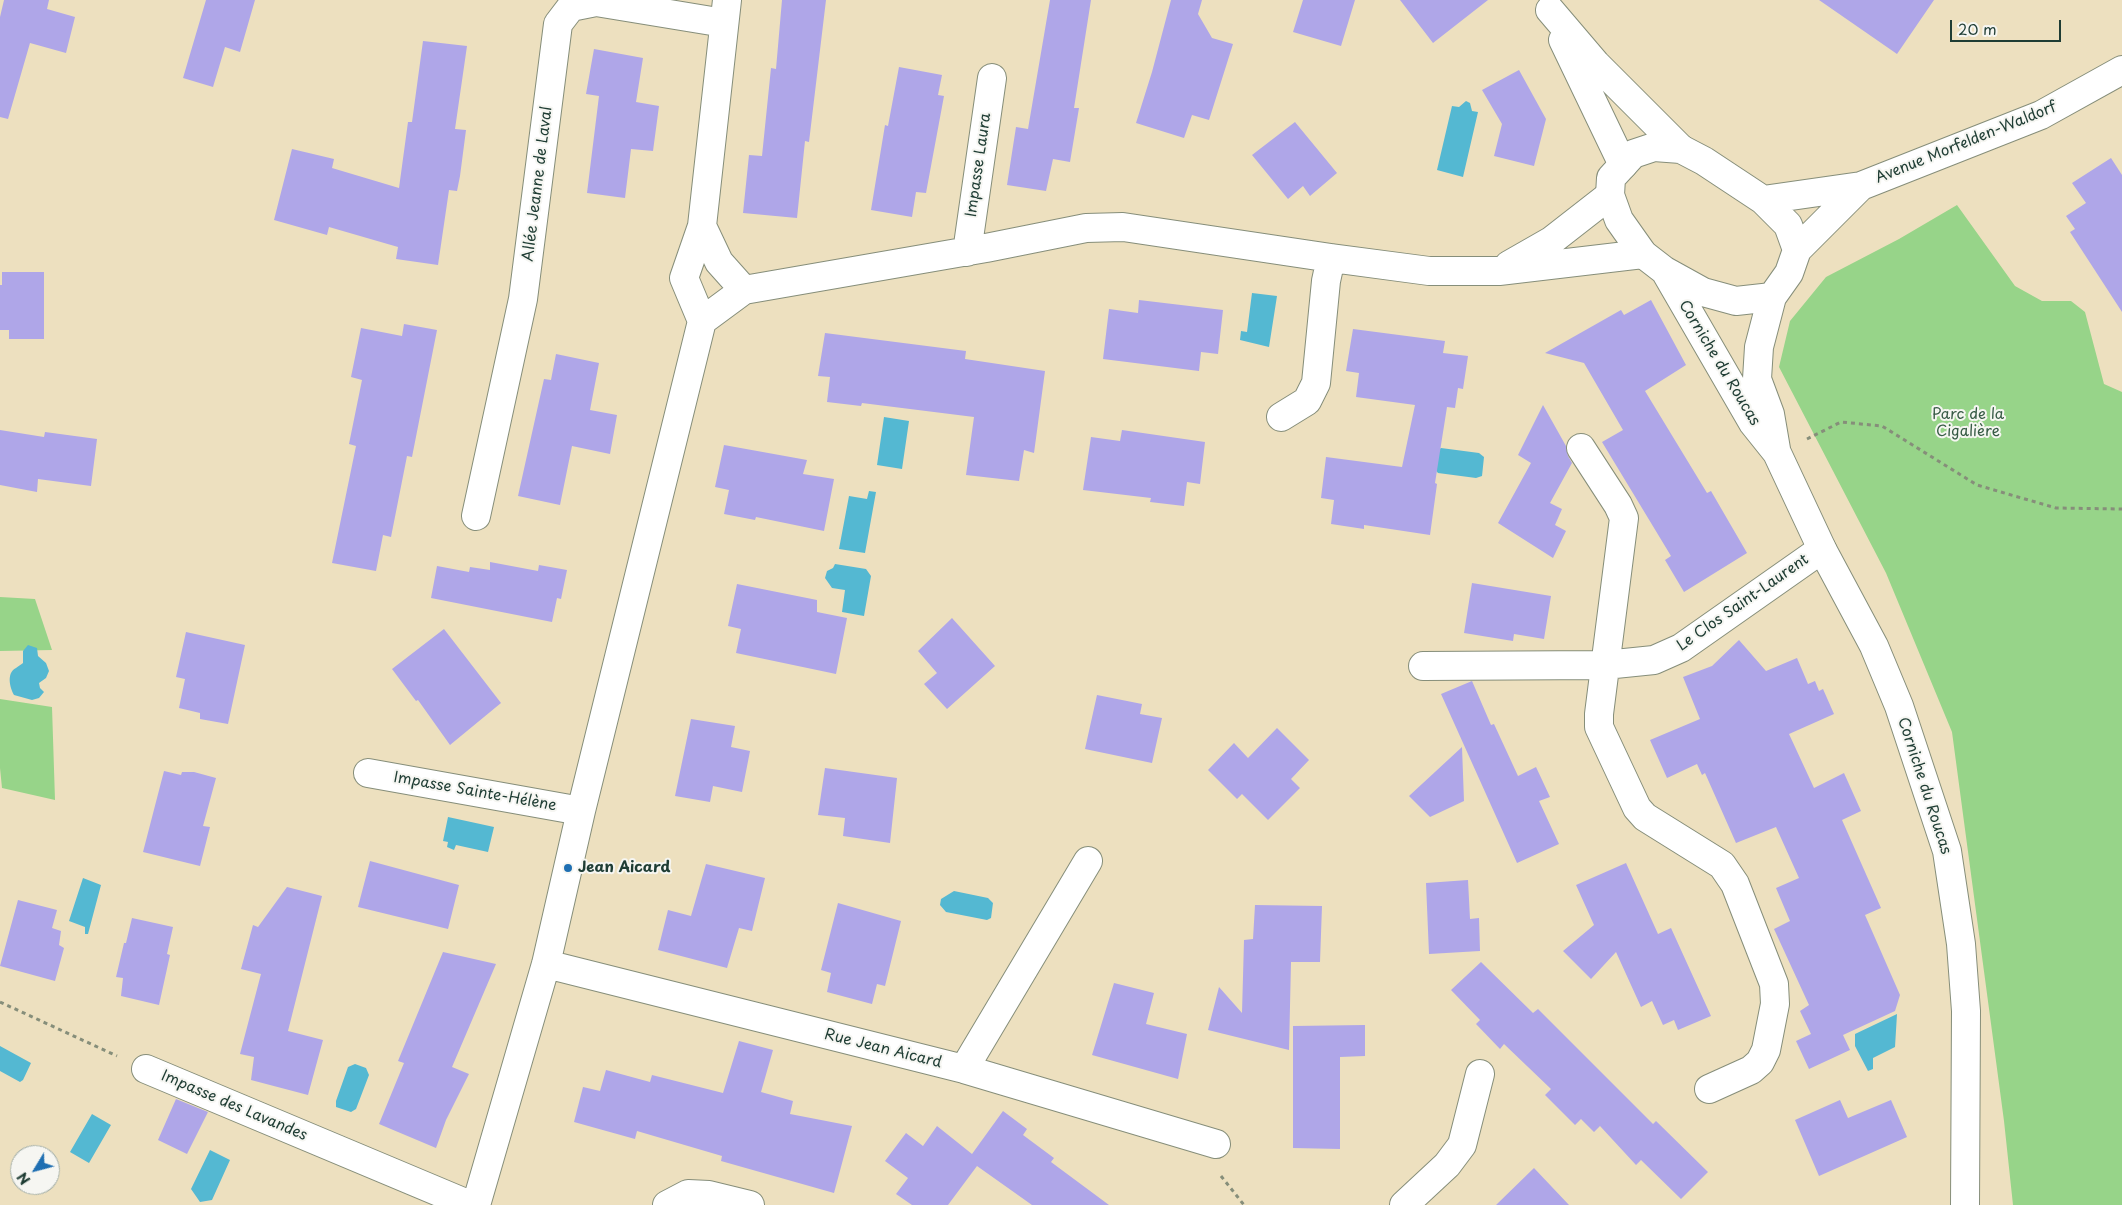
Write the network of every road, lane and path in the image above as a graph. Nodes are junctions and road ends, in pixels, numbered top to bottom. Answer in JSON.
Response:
{"nodes":[{"id":1,"x":1548,"y":5,"type":"edge"},
{"id":2,"x":726,"y":11,"type":"edge"},
{"id":3,"x":992,"y":78,"type":"dead end"},
{"id":4,"x":2119,"y":78,"type":"edge"},
{"id":5,"x":1681,"y":149,"type":"junction"},
{"id":6,"x":1623,"y":165,"type":"junction"},
{"id":7,"x":1861,"y":186,"type":"junction"},
{"id":8,"x":1610,"y":195,"type":"junction"},
{"id":9,"x":1763,"y":200,"type":"junction"},
{"id":10,"x":702,"y":226,"type":"junction"},
{"id":11,"x":1797,"y":250,"type":"junction"},
{"id":12,"x":967,"y":252,"type":"junction"},
{"id":13,"x":1643,"y":254,"type":"junction"},
{"id":14,"x":1331,"y":258,"type":"junction"},
{"id":15,"x":1499,"y":271,"type":"junction"},
{"id":16,"x":1665,"y":271,"type":"junction"},
{"id":17,"x":744,"y":290,"type":"junction"},
{"id":18,"x":1772,"y":297,"type":"junction"},
{"id":19,"x":702,"y":321,"type":"junction"},
{"id":20,"x":1281,"y":417,"type":"dead end"},
{"id":21,"x":1581,"y":448,"type":"dead end"},
{"id":22,"x":1777,"y":453,"type":"junction"},
{"id":23,"x":2122,"y":509,"type":"edge"},
{"id":24,"x":476,"y":516,"type":"dead end"},
{"id":25,"x":1822,"y":549,"type":"junction"},
{"id":26,"x":1605,"y":665,"type":"junction"},
{"id":27,"x":1423,"y":666,"type":"dead end"},
{"id":28,"x":368,"y":773,"type":"dead end"},
{"id":29,"x":581,"y":811,"type":"junction"},
{"id":30,"x":1088,"y":861,"type":"dead end"},
{"id":31,"x":546,"y":964,"type":"junction"},
{"id":32,"x":0,"y":1002,"type":"edge"},
{"id":33,"x":146,"y":1069,"type":"joint"},
{"id":34,"x":964,"y":1069,"type":"junction"},
{"id":35,"x":1480,"y":1074,"type":"dead end"},
{"id":36,"x":1709,"y":1089,"type":"dead end"},
{"id":37,"x":1216,"y":1144,"type":"dead end"},
{"id":38,"x":470,"y":1205,"type":"edge"},
{"id":39,"x":476,"y":1205,"type":"edge"},
{"id":40,"x":667,"y":1205,"type":"edge"},
{"id":41,"x":750,"y":1205,"type":"edge"},
{"id":42,"x":1404,"y":1205,"type":"edge"},
{"id":43,"x":1965,"y":1205,"type":"edge"}],
"edges":[{"from":1,"to":5,"type":"street"},
{"from":1,"to":6,"type":"street"},
{"from":2,"to":10,"type":"street","name":"Allée Jeanne de Laval"},
{"from":2,"to":24,"type":"street","name":"Allée Jeanne de Laval"},
{"from":3,"to":12,"type":"street","name":"Impasse Laura"},
{"from":4,"to":7,"type":"street","name":"Avenue Morfelden-Waldorf"},
{"from":5,"to":6,"type":"street"},
{"from":5,"to":9,"type":"street"},
{"from":6,"to":8,"type":"street"},
{"from":7,"to":9,"type":"street","name":"Avenue Morfelden-Waldorf"},
{"from":7,"to":11,"type":"street","name":"Avenue Morfelden-Waldorf"},
{"from":8,"to":13,"type":"street"},
{"from":8,"to":15,"type":"street"},
{"from":9,"to":11,"type":"street"},
{"from":10,"to":17,"type":"street"},
{"from":10,"to":19,"type":"street","name":"Allée Jeanne de Laval"},
{"from":11,"to":18,"type":"street"},
{"from":12,"to":14,"type":"street"},
{"from":12,"to":17,"type":"street"},
{"from":13,"to":15,"type":"street"},
{"from":13,"to":16,"type":"street"},
{"from":14,"to":15,"type":"street"},
{"from":14,"to":20,"type":"street"},
{"from":16,"to":18,"type":"street"},
{"from":16,"to":22,"type":"street","name":"Corniche du Roucas"},
{"from":17,"to":19,"type":"street"},
{"from":18,"to":22,"type":"street","name":"Corniche du Roucas"},
{"from":19,"to":29,"type":"street"},
{"from":21,"to":26,"type":"street"},
{"from":22,"to":23,"type":"path"},
{"from":22,"to":25,"type":"street","name":"Corniche du Roucas"},
{"from":25,"to":26,"type":"street","name":"Le Clos Saint-Laurent"},
{"from":25,"to":43,"type":"street","name":"Corniche du Roucas"},
{"from":26,"to":27,"type":"street","name":"Le Clos Saint-Laurent"},
{"from":26,"to":36,"type":"street"},
{"from":28,"to":29,"type":"street","name":"Impasse Sainte-Hélène"},
{"from":29,"to":31,"type":"street"},
{"from":30,"to":34,"type":"street"},
{"from":31,"to":34,"type":"street","name":"Rue Jean Aicard"},
{"from":31,"to":39,"type":"street"},
{"from":32,"to":33,"type":"path","name":"Impasse des Lavandes"},
{"from":33,"to":38,"type":"street","name":"Impasse des Lavandes"},
{"from":34,"to":37,"type":"street","name":"Rue Jean Aicard"},
{"from":35,"to":42,"type":"street"},
{"from":40,"to":41,"type":"street"}]}
